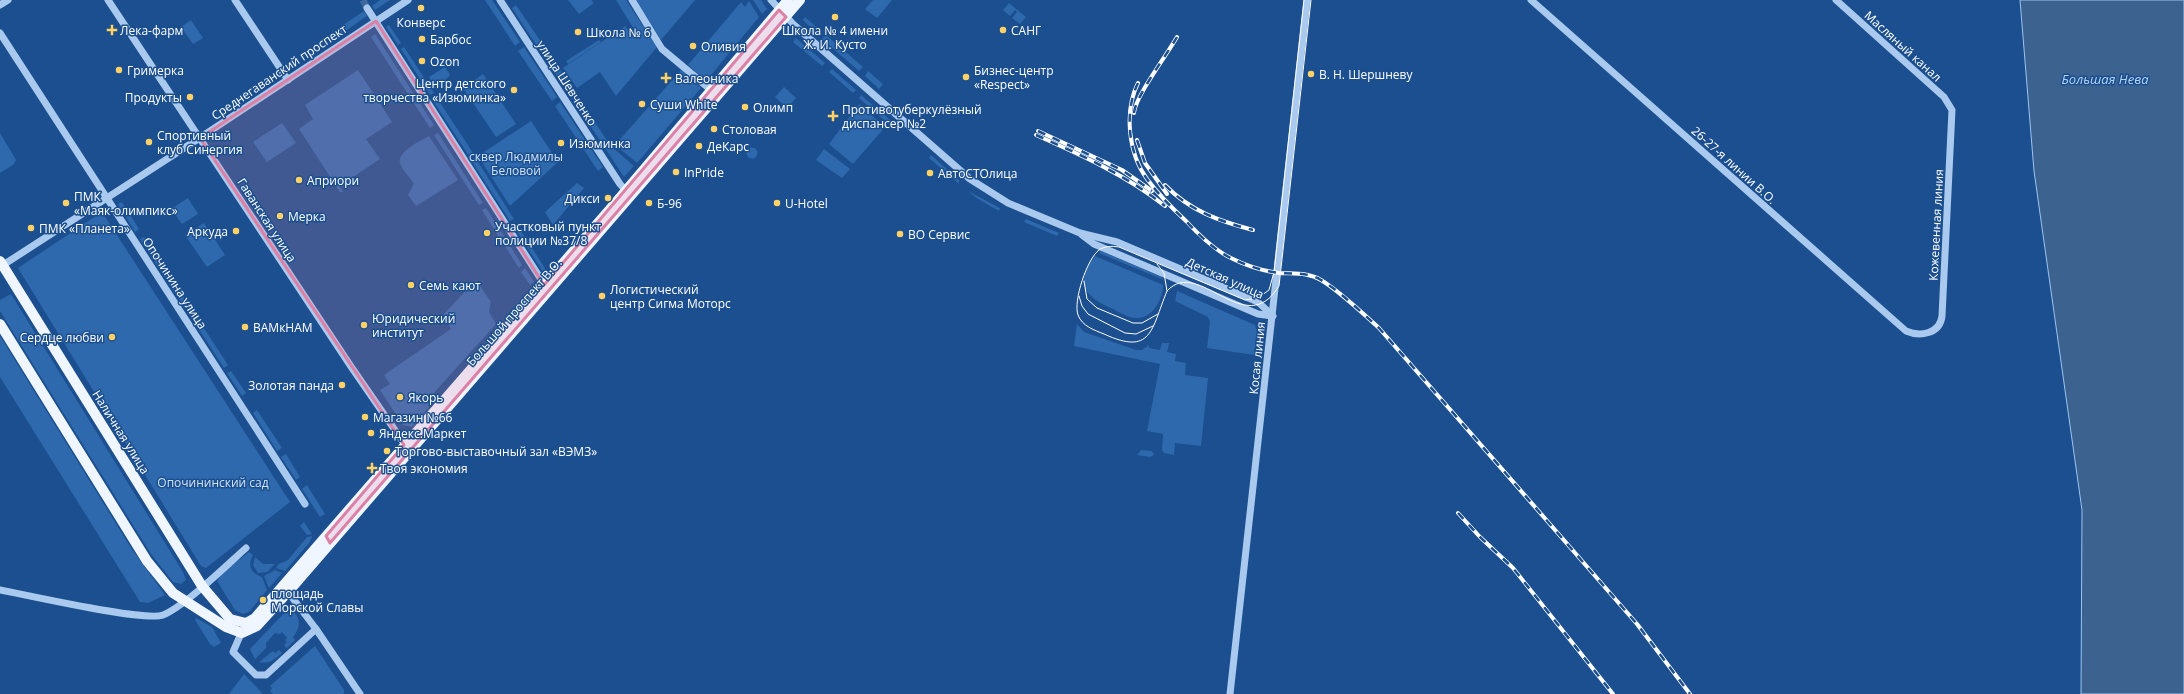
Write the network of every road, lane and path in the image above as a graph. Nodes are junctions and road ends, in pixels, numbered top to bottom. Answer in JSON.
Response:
{"nodes":[{"id":1,"x":8,"y":0,"type":"edge"},
{"id":2,"x":108,"y":0,"type":"edge"},
{"id":3,"x":235,"y":0,"type":"edge"},
{"id":4,"x":408,"y":0,"type":"edge"},
{"id":5,"x":500,"y":0,"type":"edge"},
{"id":6,"x":632,"y":0,"type":"edge"},
{"id":7,"x":771,"y":0,"type":"edge"},
{"id":8,"x":788,"y":0,"type":"edge"},
{"id":9,"x":800,"y":0,"type":"edge"},
{"id":10,"x":1307,"y":0,"type":"edge"},
{"id":11,"x":1531,"y":0,"type":"edge"},
{"id":12,"x":1836,"y":0,"type":"edge"},
{"id":13,"x":0,"y":5,"type":"edge"},
{"id":14,"x":367,"y":8,"type":"tunnel mouth"},
{"id":15,"x":783,"y":14,"type":"junction"},
{"id":16,"x":376,"y":21,"type":"junction"},
{"id":17,"x":0,"y":33,"type":"edge"},
{"id":18,"x":288,"y":80,"type":"junction"},
{"id":19,"x":711,"y":90,"type":"junction"},
{"id":20,"x":1952,"y":110,"type":"joint"},
{"id":21,"x":200,"y":138,"type":"junction"},
{"id":22,"x":628,"y":193,"type":"junction"},
{"id":23,"x":107,"y":198,"type":"junction"},
{"id":24,"x":1096,"y":241,"type":"junction"},
{"id":25,"x":1,"y":264,"type":"edge"},
{"id":26,"x":546,"y":289,"type":"junction"},
{"id":27,"x":1273,"y":316,"type":"junction"},
{"id":28,"x":0,"y":324,"type":"edge"},
{"id":29,"x":1927,"y":333,"type":"joint"},
{"id":30,"x":407,"y":448,"type":"junction"},
{"id":31,"x":305,"y":504,"type":"dead end"},
{"id":32,"x":246,"y":548,"type":"dead end"},
{"id":33,"x":202,"y":586,"type":"junction"},
{"id":34,"x":286,"y":589,"type":"junction"},
{"id":35,"x":0,"y":590,"type":"edge"},
{"id":36,"x":184,"y":601,"type":"junction"},
{"id":37,"x":246,"y":623,"type":"junction"},
{"id":38,"x":316,"y":629,"type":"junction"},
{"id":39,"x":242,"y":633,"type":"junction"},
{"id":40,"x":360,"y":694,"type":"edge"},
{"id":41,"x":1230,"y":694,"type":"edge"}],
"edges":[{"from":1,"to":13,"type":"street"},
{"from":2,"to":21,"type":"street","name":"Гаванская улица"},
{"from":3,"to":18,"type":"street"},
{"from":4,"to":16,"type":"street","name":"Среднегаванский проспект"},
{"from":5,"to":22,"type":"street","name":"улица Шевченко"},
{"from":6,"to":19,"type":"street"},
{"from":7,"to":15,"type":"street","name":"Детская улица"},
{"from":8,"to":15,"type":"main road","name":"Большой проспект В.О."},
{"from":9,"to":15,"type":"main road","name":"Большой проспект В.О."},
{"from":10,"to":27,"type":"street","name":"Косая линия"},
{"from":11,"to":29,"type":"street","name":"26-27-я линии В.О."},
{"from":12,"to":20,"type":"street","name":"Масляный канал"},
{"from":14,"to":16,"type":"street"},
{"from":15,"to":19,"type":"main road","name":"Большой проспект В.О."},
{"from":15,"to":22,"type":"main road","name":"Большой проспект В.О."},
{"from":15,"to":24,"type":"street","name":"Детская улица"},
{"from":16,"to":18,"type":"street","name":"Среднегаванский проспект"},
{"from":16,"to":26,"type":"street"},
{"from":17,"to":23,"type":"street","name":"Опочинина улица"},
{"from":18,"to":21,"type":"street","name":"Среднегаванский проспект"},
{"from":19,"to":22,"type":"main road","name":"Большой проспект В.О."},
{"from":20,"to":29,"type":"street","name":"Кожевенная линия"},
{"from":21,"to":23,"type":"street","name":"Среднегаванский проспект"},
{"from":21,"to":30,"type":"street","name":"Гаванская улица"},
{"from":22,"to":26,"type":"main road","name":"Большой проспект В.О."},
{"from":23,"to":25,"type":"street","name":"Среднегаванский проспект"},
{"from":23,"to":31,"type":"street","name":"Опочинина улица"},
{"from":24,"to":27,"type":"street","name":"Детская улица"},
{"from":24,"to":27,"type":"street","name":"Детская улица"},
{"from":25,"to":33,"type":"main road","name":"Наличная улица"},
{"from":26,"to":30,"type":"main road","name":"Большой проспект В.О."},
{"from":27,"to":41,"type":"street","name":"Косая линия"},
{"from":28,"to":36,"type":"main road"},
{"from":30,"to":34,"type":"main road","name":"Большой проспект В.О."},
{"from":32,"to":33,"type":"street"},
{"from":33,"to":36,"type":"street"},
{"from":33,"to":37,"type":"main road","name":"Наличная улица"},
{"from":34,"to":37,"type":"main road","name":"Большой проспект В.О."},
{"from":34,"to":38,"type":"street"},
{"from":34,"to":39,"type":"main road","name":"Большой проспект В.О."},
{"from":35,"to":36,"type":"street"},
{"from":36,"to":39,"type":"main road"},
{"from":37,"to":39,"type":"street"},
{"from":38,"to":39,"type":"street"},
{"from":38,"to":40,"type":"street"}]}
